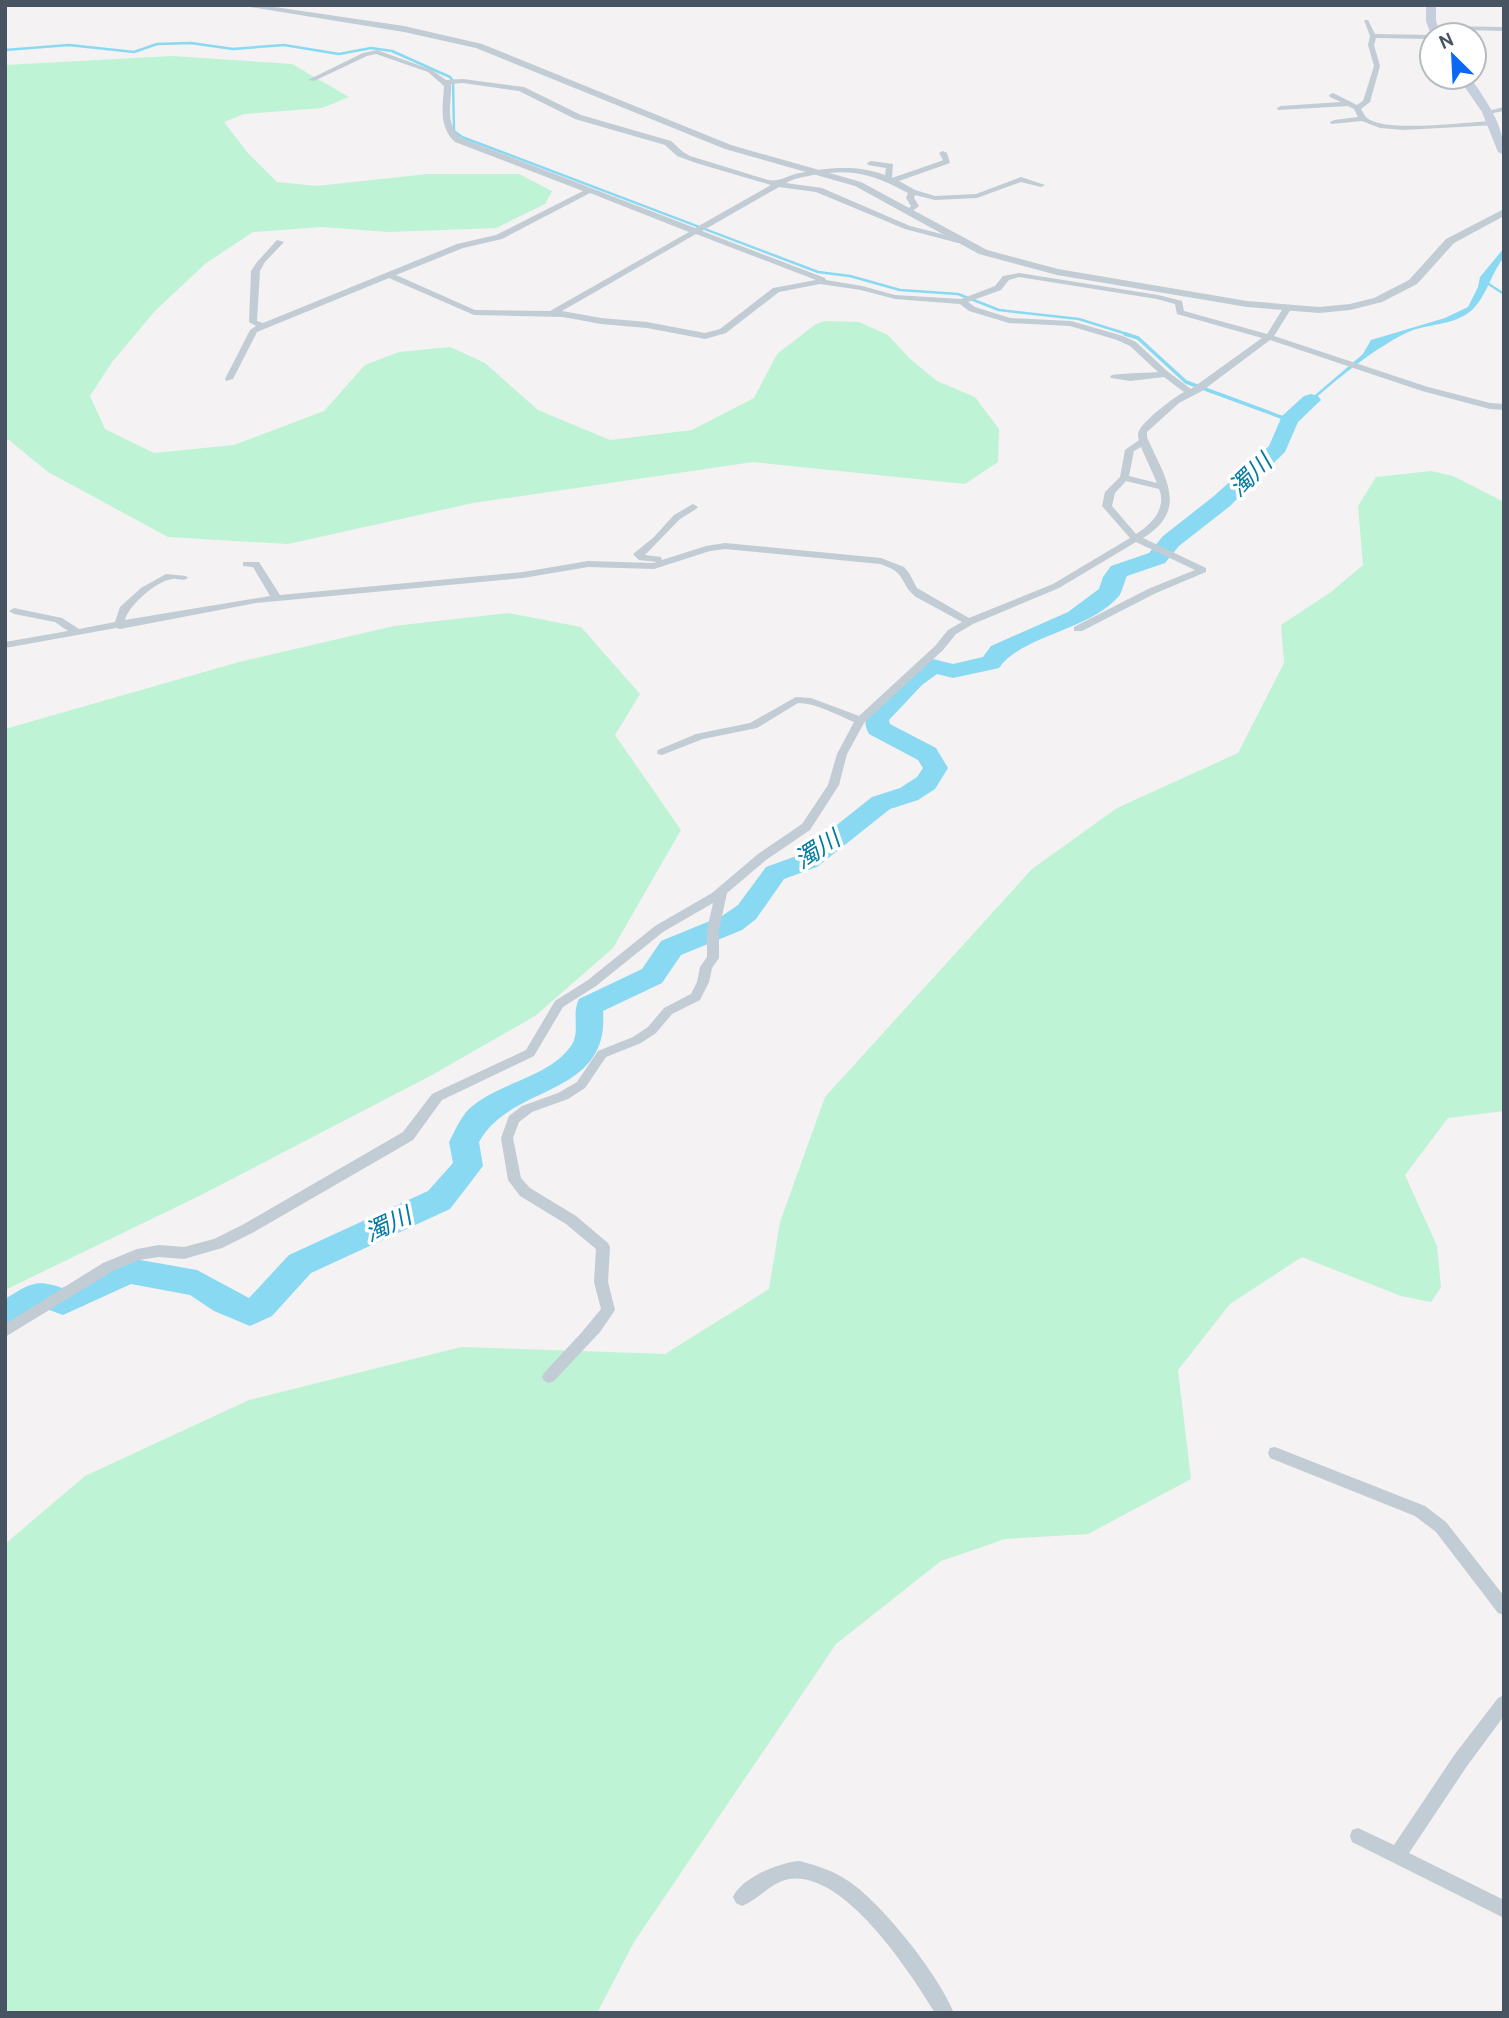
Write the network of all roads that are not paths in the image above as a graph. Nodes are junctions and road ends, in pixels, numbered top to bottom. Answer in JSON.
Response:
{"nodes":[{"id":1,"x":242,"y":5,"type":"edge"},
{"id":2,"x":1366,"y":21,"type":"dead end"},
{"id":3,"x":1418,"y":34,"type":"edge"},
{"id":4,"x":1373,"y":36,"type":"junction"},
{"id":5,"x":312,"y":80,"type":"dead end"},
{"id":6,"x":451,"y":82,"type":"junction"},
{"id":7,"x":1473,"y":91,"type":"edge"},
{"id":8,"x":1333,"y":95,"type":"dead end"},
{"id":9,"x":1355,"y":106,"type":"junction"},
{"id":10,"x":1281,"y":108,"type":"dead end"},
{"id":11,"x":1504,"y":109,"type":"edge"},
{"id":12,"x":1490,"y":117,"type":"junction"},
{"id":13,"x":1363,"y":119,"type":"junction"},
{"id":14,"x":1334,"y":122,"type":"dead end"},
{"id":15,"x":1504,"y":152,"type":"edge"},
{"id":16,"x":943,"y":153,"type":"dead end"},
{"id":17,"x":871,"y":163,"type":"dead end"},
{"id":18,"x":816,"y":172,"type":"junction"},
{"id":19,"x":890,"y":179,"type":"junction"},
{"id":20,"x":778,"y":184,"type":"junction"},
{"id":21,"x":1041,"y":185,"type":"dead end"},
{"id":22,"x":587,"y":191,"type":"junction"},
{"id":23,"x":912,"y":192,"type":"junction"},
{"id":24,"x":910,"y":211,"type":"junction"},
{"id":25,"x":1504,"y":212,"type":"edge"},
{"id":26,"x":702,"y":229,"type":"junction"},
{"id":27,"x":958,"y":241,"type":"junction"},
{"id":28,"x":280,"y":242,"type":"dead end"},
{"id":29,"x":1009,"y":261,"type":"junction"},
{"id":30,"x":390,"y":275,"type":"junction"},
{"id":31,"x":1014,"y":275,"type":"junction"},
{"id":32,"x":829,"y":283,"type":"junction"},
{"id":33,"x":968,"y":299,"type":"junction"},
{"id":34,"x":1287,"y":309,"type":"junction"},
{"id":35,"x":551,"y":314,"type":"junction"},
{"id":36,"x":263,"y":326,"type":"junction"},
{"id":37,"x":1269,"y":337,"type":"junction"},
{"id":38,"x":1359,"y":369,"type":"joint"},
{"id":39,"x":1166,"y":374,"type":"junction"},
{"id":40,"x":1114,"y":376,"type":"dead end"},
{"id":41,"x":229,"y":379,"type":"dead end"},
{"id":42,"x":1198,"y":389,"type":"junction"},
{"id":43,"x":1504,"y":407,"type":"edge"},
{"id":44,"x":1144,"y":441,"type":"junction"},
{"id":45,"x":1124,"y":478,"type":"junction"},
{"id":46,"x":1164,"y":487,"type":"junction"},
{"id":47,"x":693,"y":508,"type":"dead end"},
{"id":48,"x":1135,"y":538,"type":"junction"},
{"id":49,"x":696,"y":553,"type":"junction"},
{"id":50,"x":1168,"y":553,"type":"joint"},
{"id":51,"x":246,"y":564,"type":"dead end"},
{"id":52,"x":183,"y":578,"type":"dead end"},
{"id":53,"x":276,"y":597,"type":"junction"},
{"id":54,"x":14,"y":611,"type":"dead end"},
{"id":55,"x":969,"y":622,"type":"junction"},
{"id":56,"x":120,"y":626,"type":"junction"},
{"id":57,"x":1078,"y":629,"type":"dead end"},
{"id":58,"x":78,"y":632,"type":"junction"},
{"id":59,"x":5,"y":645,"type":"edge"},
{"id":60,"x":860,"y":722,"type":"junction"},
{"id":61,"x":662,"y":752,"type":"dead end"},
{"id":62,"x":721,"y":892,"type":"junction"},
{"id":63,"x":5,"y":1331,"type":"edge"},
{"id":64,"x":549,"y":1377,"type":"dead end"},
{"id":65,"x":1275,"y":1453,"type":"dead end"},
{"id":66,"x":1504,"y":1608,"type":"edge"},
{"id":67,"x":1504,"y":1703,"type":"edge"},
{"id":68,"x":1358,"y":1836,"type":"dead end"},
{"id":69,"x":1396,"y":1856,"type":"junction"},
{"id":70,"x":742,"y":1896,"type":"dead end"},
{"id":71,"x":1504,"y":1909,"type":"edge"},
{"id":72,"x":945,"y":2013,"type":"edge"}],
"edges":[{"from":1,"to":18,"type":"street"},
{"from":2,"to":4,"type":"street"},
{"from":3,"to":4,"type":"street"},
{"from":4,"to":9,"type":"street"},
{"from":5,"to":6,"type":"street"},
{"from":6,"to":20,"type":"street"},
{"from":6,"to":22,"type":"street"},
{"from":7,"to":12,"type":"main road"},
{"from":8,"to":9,"type":"street"},
{"from":9,"to":10,"type":"street"},
{"from":9,"to":13,"type":"street"},
{"from":11,"to":12,"type":"street"},
{"from":12,"to":13,"type":"street"},
{"from":12,"to":15,"type":"main road"},
{"from":13,"to":14,"type":"street"},
{"from":16,"to":19,"type":"street"},
{"from":17,"to":19,"type":"street"},
{"from":18,"to":19,"type":"street"},
{"from":18,"to":20,"type":"street"},
{"from":18,"to":24,"type":"street"},
{"from":19,"to":23,"type":"street"},
{"from":20,"to":26,"type":"street"},
{"from":20,"to":27,"type":"street"},
{"from":21,"to":23,"type":"street"},
{"from":22,"to":26,"type":"street"},
{"from":22,"to":30,"type":"street"},
{"from":23,"to":24,"type":"street"},
{"from":24,"to":27,"type":"street"},
{"from":25,"to":34,"type":"street"},
{"from":26,"to":32,"type":"street"},
{"from":26,"to":35,"type":"street"},
{"from":27,"to":29,"type":"street"},
{"from":28,"to":36,"type":"street"},
{"from":29,"to":31,"type":"street"},
{"from":29,"to":34,"type":"street"},
{"from":30,"to":35,"type":"street"},
{"from":30,"to":36,"type":"street"},
{"from":31,"to":33,"type":"street"},
{"from":31,"to":37,"type":"street"},
{"from":32,"to":33,"type":"street"},
{"from":32,"to":35,"type":"street"},
{"from":33,"to":39,"type":"street"},
{"from":34,"to":37,"type":"street"},
{"from":36,"to":41,"type":"street"},
{"from":37,"to":38,"type":"street"},
{"from":37,"to":42,"type":"street"},
{"from":38,"to":43,"type":"street"},
{"from":39,"to":40,"type":"street"},
{"from":39,"to":42,"type":"street"},
{"from":42,"to":44,"type":"street"},
{"from":44,"to":45,"type":"street"},
{"from":44,"to":46,"type":"street"},
{"from":45,"to":46,"type":"street"},
{"from":45,"to":48,"type":"street"},
{"from":46,"to":48,"type":"street"},
{"from":47,"to":49,"type":"street"},
{"from":48,"to":50,"type":"street"},
{"from":48,"to":55,"type":"street"},
{"from":49,"to":53,"type":"street"},
{"from":49,"to":55,"type":"street"},
{"from":50,"to":57,"type":"street"},
{"from":51,"to":53,"type":"street"},
{"from":52,"to":56,"type":"street"},
{"from":53,"to":56,"type":"street"},
{"from":54,"to":58,"type":"street"},
{"from":55,"to":60,"type":"street"},
{"from":56,"to":58,"type":"street"},
{"from":58,"to":59,"type":"street"},
{"from":60,"to":61,"type":"street"},
{"from":60,"to":62,"type":"street"},
{"from":62,"to":63,"type":"street"},
{"from":62,"to":64,"type":"street"},
{"from":65,"to":66,"type":"street"},
{"from":67,"to":69,"type":"street"},
{"from":68,"to":69,"type":"street"},
{"from":69,"to":71,"type":"street"},
{"from":70,"to":72,"type":"street"}]}
